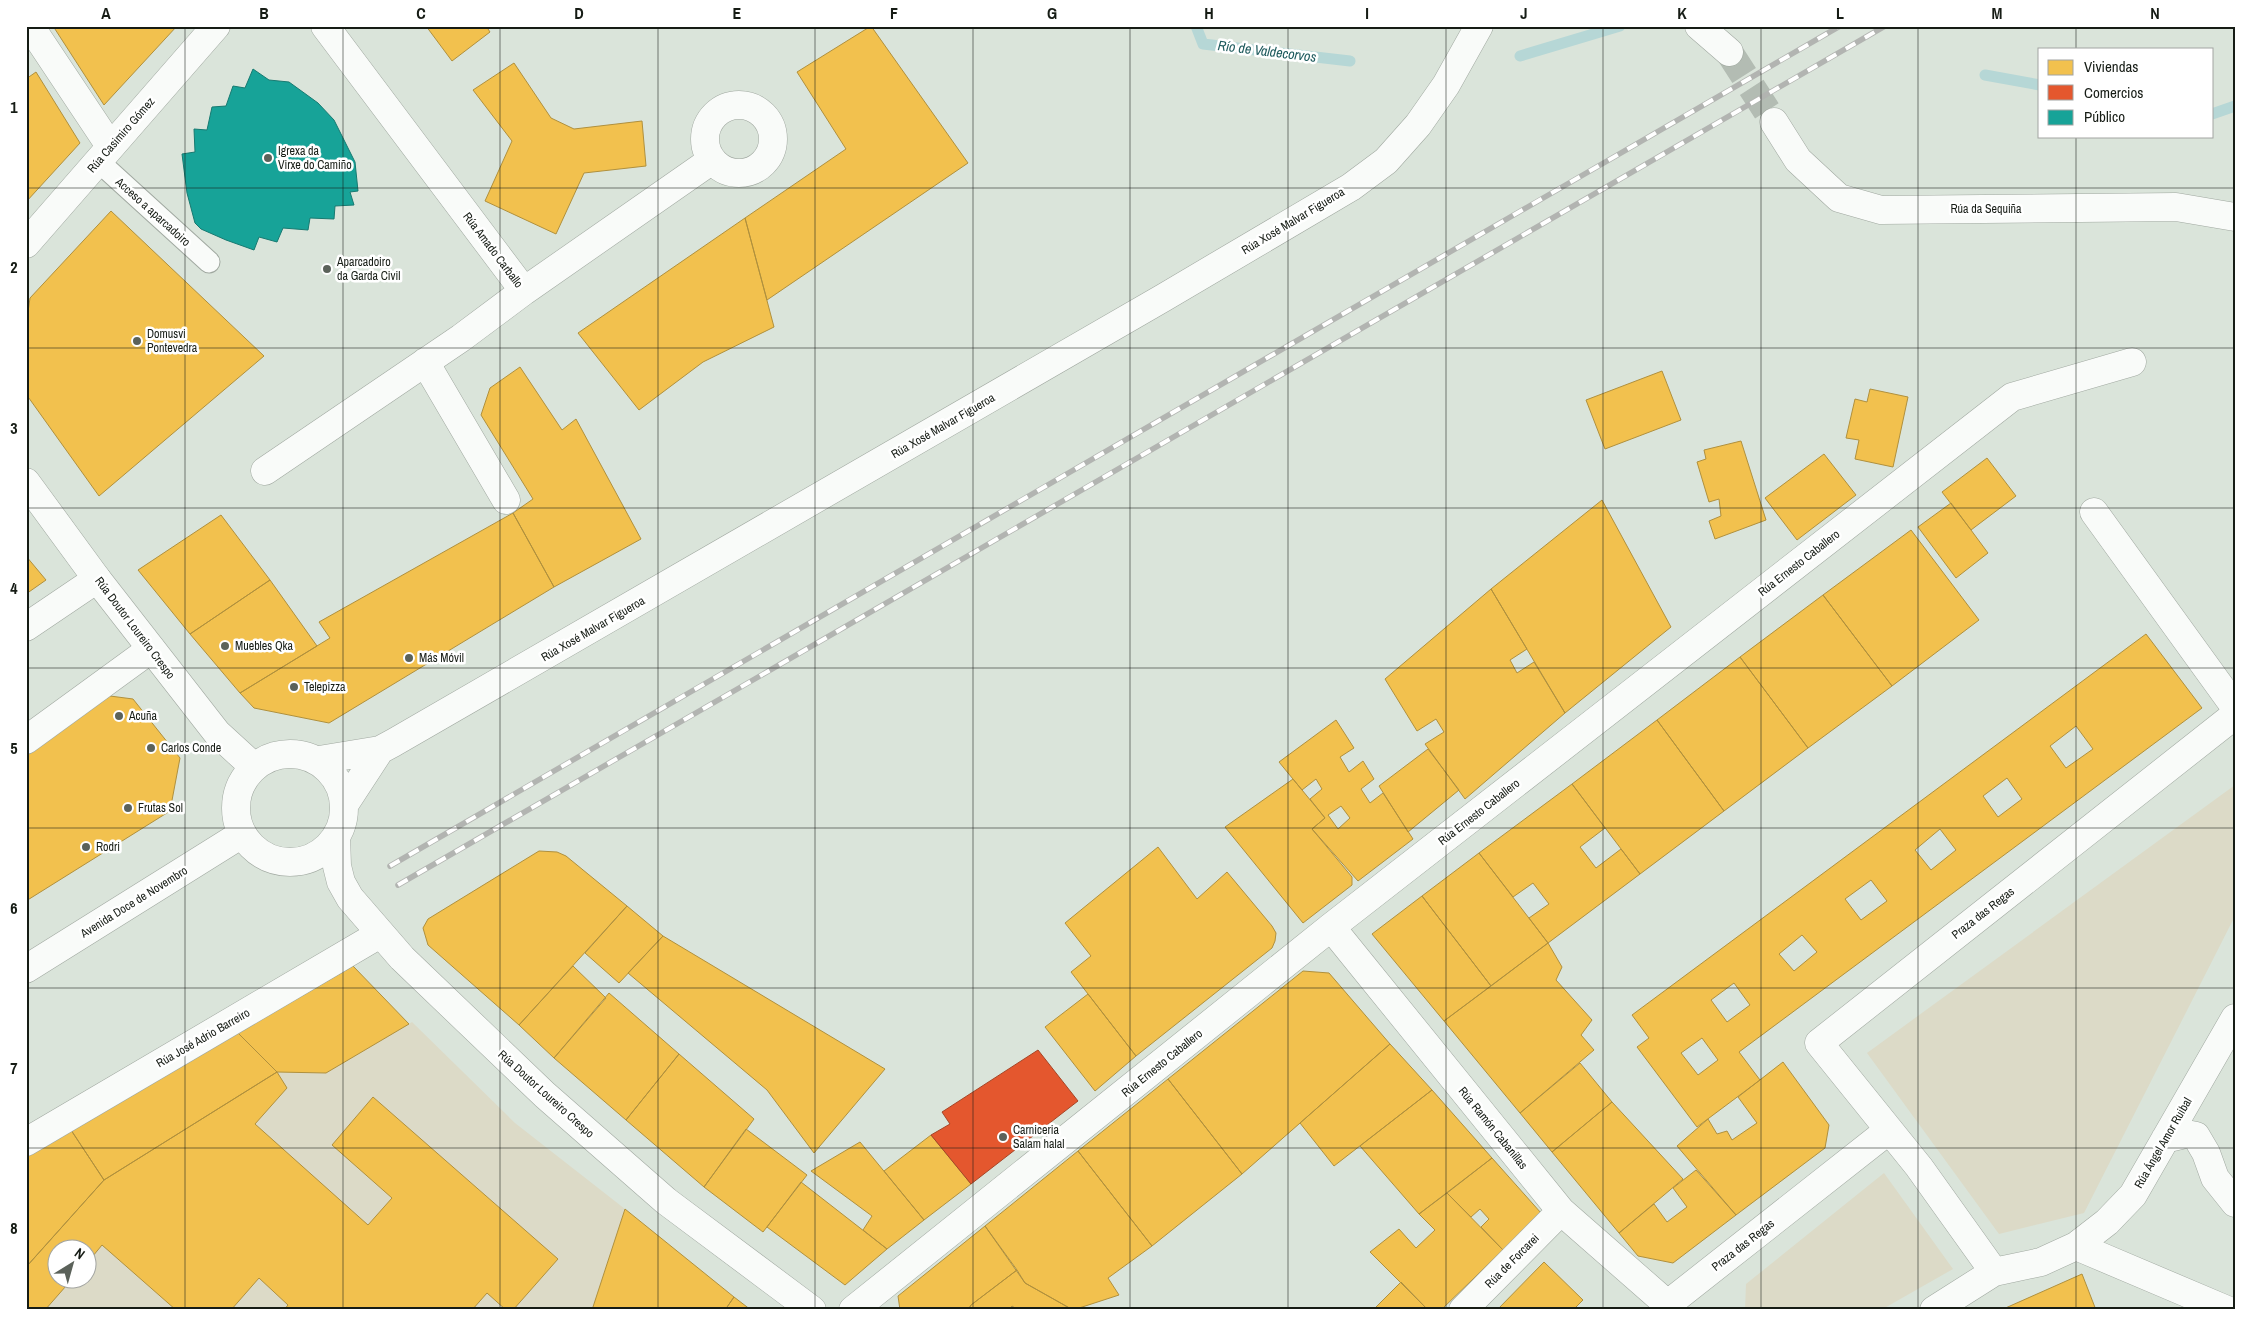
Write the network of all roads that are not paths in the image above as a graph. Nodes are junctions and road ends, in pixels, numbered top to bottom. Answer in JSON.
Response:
{"nodes":[{"id":1,"x":30,"y":26,"type":"edge"},
{"id":2,"x":216,"y":26,"type":"edge"},
{"id":3,"x":325,"y":26,"type":"edge"},
{"id":4,"x":1479,"y":26,"type":"edge"},
{"id":5,"x":1698,"y":26,"type":"edge"},
{"id":6,"x":1463,"y":39,"type":"edge"},
{"id":7,"x":1729,"y":52,"type":"tunnel mouth"},
{"id":8,"x":1774,"y":122,"type":"tunnel mouth"},
{"id":9,"x":104,"y":154,"type":"junction"},
{"id":10,"x":712,"y":160,"type":"dead end"},
{"id":11,"x":2235,"y":217,"type":"edge"},
{"id":12,"x":26,"y":244,"type":"edge"},
{"id":13,"x":209,"y":262,"type":"dead end"},
{"id":14,"x":524,"y":291,"type":"junction"},
{"id":15,"x":425,"y":362,"type":"junction"},
{"id":16,"x":2132,"y":362,"type":"dead end"},
{"id":17,"x":265,"y":471,"type":"dead end"},
{"id":18,"x":26,"y":482,"type":"edge"},
{"id":19,"x":506,"y":500,"type":"dead end"},
{"id":20,"x":2094,"y":512,"type":"dead end"},
{"id":21,"x":97,"y":579,"type":"junction"},
{"id":22,"x":26,"y":627,"type":"edge"},
{"id":23,"x":151,"y":649,"type":"junction"},
{"id":24,"x":2235,"y":707,"type":"edge"},
{"id":25,"x":2235,"y":714,"type":"edge"},
{"id":26,"x":26,"y":740,"type":"edge"},
{"id":27,"x":380,"y":750,"type":"junction"},
{"id":28,"x":319,"y":760,"type":"junction"},
{"id":29,"x":254,"y":766,"type":"junction"},
{"id":30,"x":344,"y":805,"type":"junction"},
{"id":31,"x":242,"y":834,"type":"junction"},
{"id":32,"x":336,"y":836,"type":"junction"},
{"id":33,"x":1331,"y":927,"type":"junction"},
{"id":34,"x":380,"y":934,"type":"junction"},
{"id":35,"x":26,"y":969,"type":"edge"},
{"id":36,"x":2235,"y":1018,"type":"edge"},
{"id":37,"x":1889,"y":1130,"type":"junction"},
{"id":38,"x":2165,"y":1139,"type":"junction"},
{"id":39,"x":26,"y":1142,"type":"edge"},
{"id":40,"x":2235,"y":1203,"type":"edge"},
{"id":41,"x":1561,"y":1211,"type":"junction"},
{"id":42,"x":2076,"y":1246,"type":"junction"},
{"id":43,"x":1994,"y":1272,"type":"junction"},
{"id":44,"x":1671,"y":1307,"type":"edge"},
{"id":45,"x":812,"y":1310,"type":"edge"},
{"id":46,"x":853,"y":1310,"type":"edge"},
{"id":47,"x":1463,"y":1310,"type":"edge"},
{"id":48,"x":1934,"y":1310,"type":"edge"},
{"id":49,"x":2226,"y":1310,"type":"edge"}],
"edges":[{"from":1,"to":9,"type":"street"},
{"from":2,"to":9,"type":"street","name":"Rúa Casimiro Gómez"},
{"from":3,"to":14,"type":"street","name":"Rúa Amado Carballo"},
{"from":4,"to":6,"type":"street","name":"Rúa Xosé Malvar Figueroa"},
{"from":5,"to":7,"type":"street"},
{"from":6,"to":27,"type":"street","name":"Rúa Xosé Malvar Figueroa"},
{"from":8,"to":11,"type":"street","name":"Rúa da Sequiña"},
{"from":9,"to":12,"type":"street","name":"Rúa Casimiro Gómez"},
{"from":9,"to":13,"type":"lane","name":"Acceso a aparcadoiro"},
{"from":10,"to":14,"type":"street","name":"Rúa Amado Carballo"},
{"from":14,"to":15,"type":"street"},
{"from":15,"to":17,"type":"street"},
{"from":15,"to":19,"type":"street"},
{"from":16,"to":33,"type":"street","name":"Rúa Ernesto Caballero"},
{"from":18,"to":21,"type":"street","name":"Rúa Doutor Loureiro Crespo"},
{"from":20,"to":24,"type":"street"},
{"from":21,"to":22,"type":"street"},
{"from":21,"to":23,"type":"street","name":"Rúa Doutor Loureiro Crespo"},
{"from":23,"to":26,"type":"street"},
{"from":23,"to":29,"type":"street","name":"Rúa Doutor Loureiro Crespo"},
{"from":25,"to":37,"type":"street","name":"Praza das Regas"},
{"from":27,"to":28,"type":"street","name":"Rúa Xosé Malvar Figueroa"},
{"from":27,"to":30,"type":"street","name":"Rúa Xosé Malvar Figueroa"},
{"from":28,"to":29,"type":"street"},
{"from":28,"to":30,"type":"street"},
{"from":29,"to":31,"type":"street"},
{"from":30,"to":32,"type":"street"},
{"from":31,"to":32,"type":"street"},
{"from":31,"to":35,"type":"street","name":"Avenida Doce de Novembro"},
{"from":32,"to":34,"type":"street","name":"Rúa Doutor Loureiro Crespo"},
{"from":33,"to":41,"type":"street","name":"Rúa Ramón Cabanillas"},
{"from":33,"to":46,"type":"street","name":"Rúa Ernesto Caballero"},
{"from":34,"to":39,"type":"street","name":"Rúa José Adrio Barreiro"},
{"from":34,"to":45,"type":"street","name":"Rúa Doutor Loureiro Crespo"},
{"from":36,"to":38,"type":"street","name":"Rúa Ángel Amor Ruibal"},
{"from":37,"to":43,"type":"street","name":"Praza das Regas"},
{"from":37,"to":44,"type":"street","name":"Praza das Regas"},
{"from":38,"to":40,"type":"street"},
{"from":38,"to":42,"type":"street","name":"Rúa Ángel Amor Ruibal"},
{"from":41,"to":44,"type":"street","name":"Rúa Ramón Cabanillas"},
{"from":41,"to":47,"type":"street","name":"Rúa de Forcarei"},
{"from":42,"to":43,"type":"street","name":"Rúa Ángel Amor Ruibal"},
{"from":42,"to":49,"type":"street"},
{"from":43,"to":48,"type":"street","name":"Rúa Ángel Amor Ruibal"}]}
